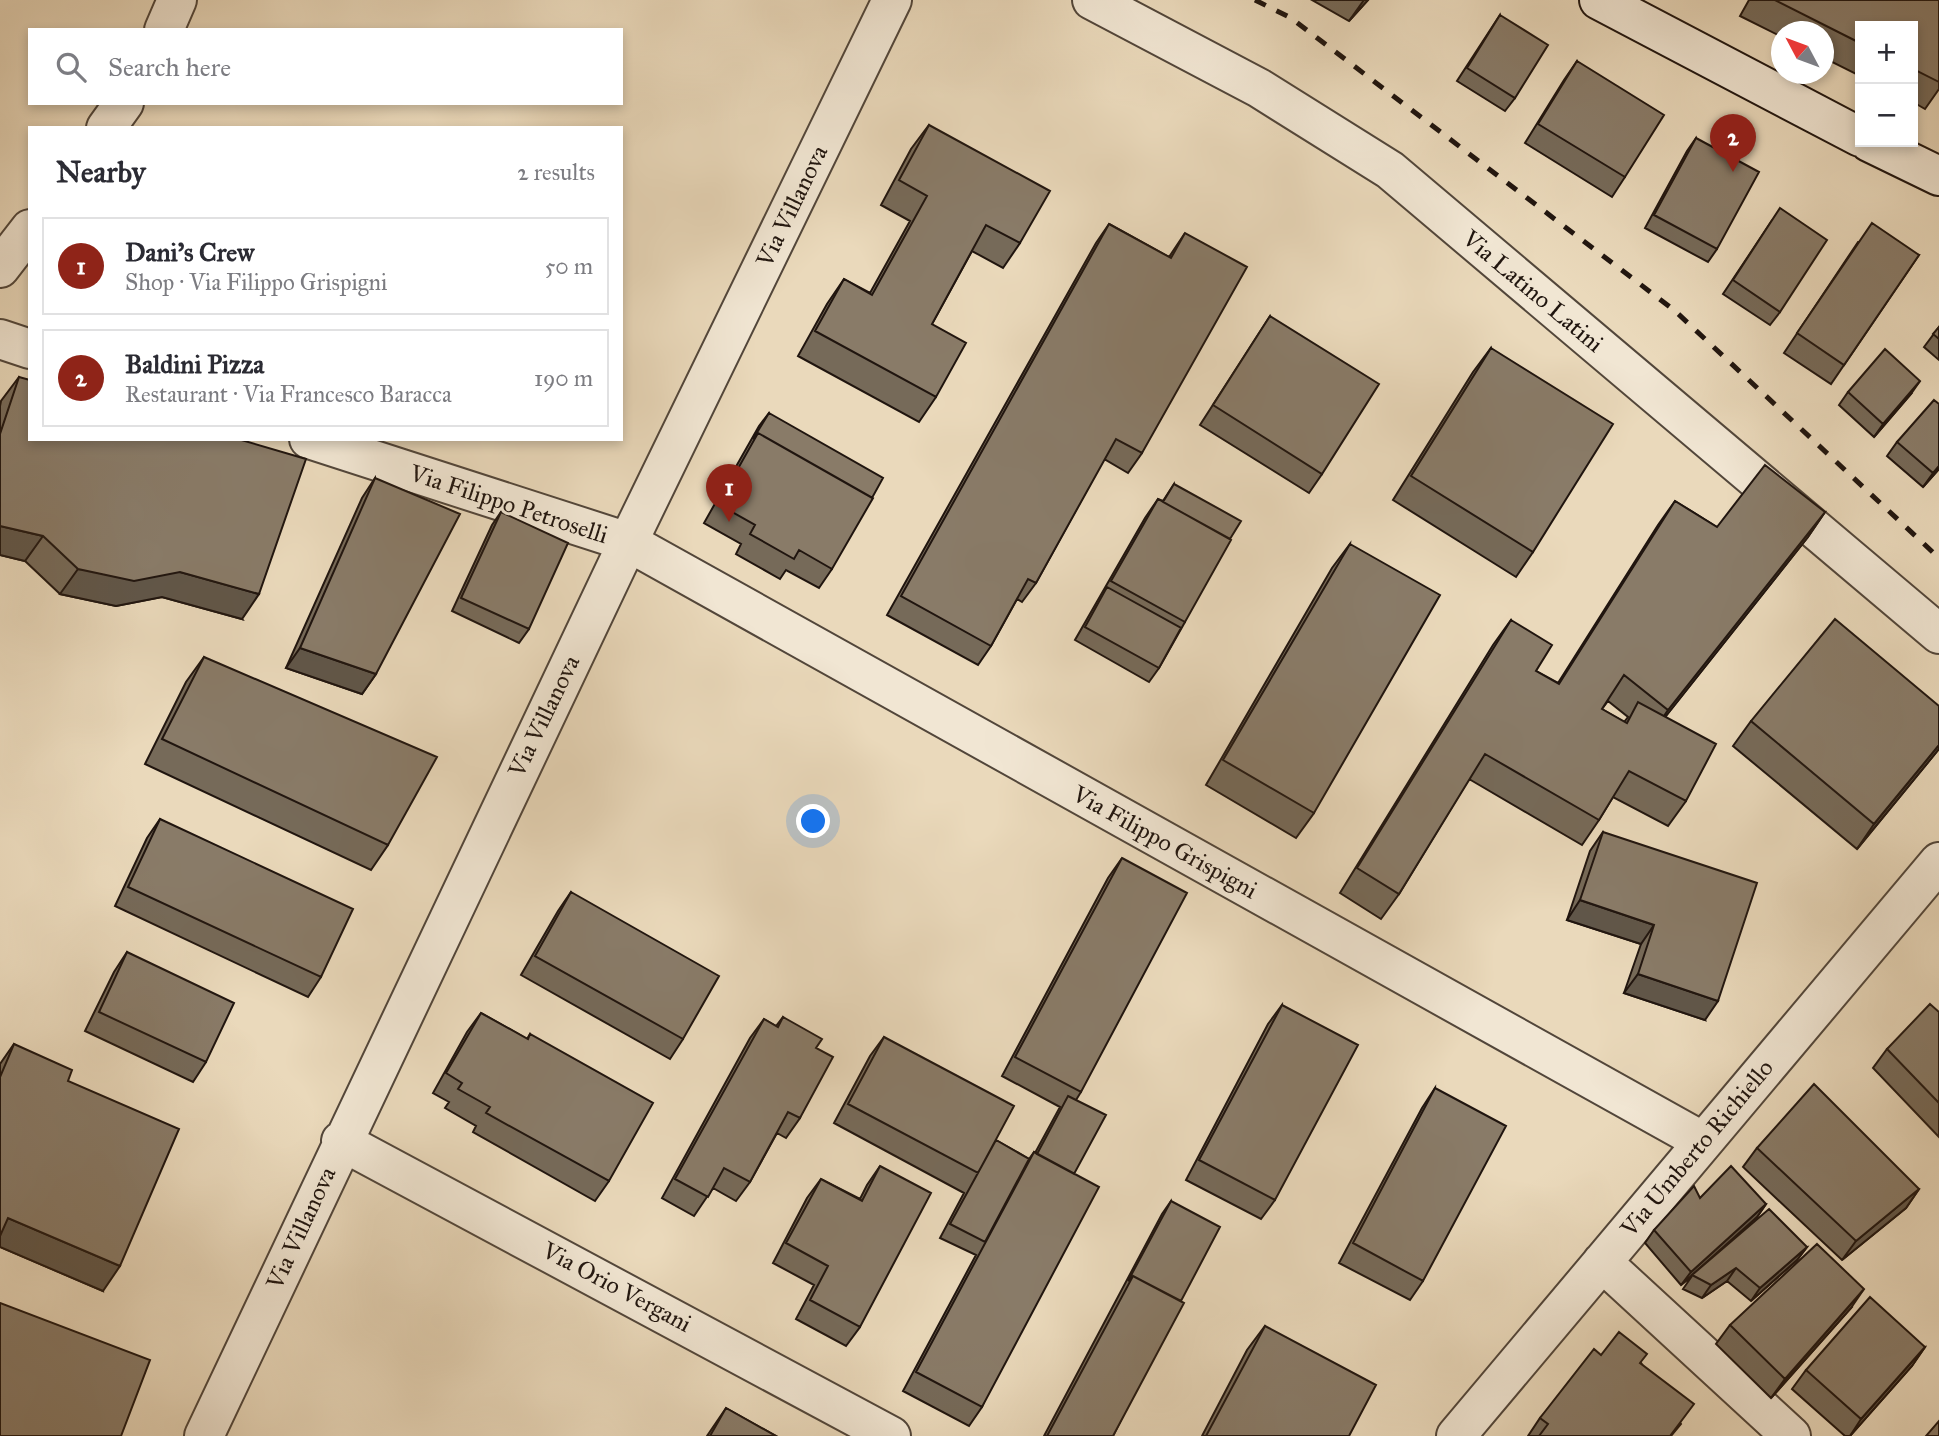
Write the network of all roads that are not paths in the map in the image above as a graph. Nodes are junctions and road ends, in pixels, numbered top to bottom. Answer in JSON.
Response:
{"nodes":[{"id":1,"x":177,"y":0,"type":"edge"},
{"id":2,"x":892,"y":0,"type":"edge"},
{"id":3,"x":1091,"y":0,"type":"edge"},
{"id":4,"x":1599,"y":0,"type":"edge"},
{"id":5,"x":164,"y":28,"type":"edge"},
{"id":6,"x":123,"y":105,"type":"edge"},
{"id":7,"x":107,"y":126,"type":"edge"},
{"id":8,"x":1855,"y":135,"type":"edge"},
{"id":9,"x":1879,"y":147,"type":"edge"},
{"id":10,"x":1939,"y":176,"type":"edge"},
{"id":11,"x":28,"y":232,"type":"edge"},
{"id":12,"x":0,"y":268,"type":"edge"},
{"id":13,"x":0,"y":339,"type":"edge"},
{"id":14,"x":28,"y":348,"type":"edge"},
{"id":15,"x":315,"y":441,"type":"edge"},
{"id":16,"x":628,"y":542,"type":"junction"},
{"id":17,"x":1939,"y":634,"type":"edge"},
{"id":18,"x":1939,"y":862,"type":"edge"},
{"id":19,"x":341,"y":1141,"type":"junction"},
{"id":20,"x":1702,"y":1141,"type":"junction"},
{"id":21,"x":1602,"y":1262,"type":"junction"},
{"id":22,"x":204,"y":1436,"type":"edge"},
{"id":23,"x":891,"y":1436,"type":"edge"},
{"id":24,"x":1455,"y":1436,"type":"edge"},
{"id":25,"x":1791,"y":1436,"type":"edge"}],
"edges":[{"from":1,"to":5,"type":"street"},
{"from":2,"to":16,"type":"street","name":"Via Villanova"},
{"from":3,"to":17,"type":"street","name":"Via Latino Latini"},
{"from":4,"to":8,"type":"street"},
{"from":6,"to":7,"type":"street"},
{"from":9,"to":10,"type":"street"},
{"from":11,"to":12,"type":"street"},
{"from":13,"to":14,"type":"street"},
{"from":15,"to":16,"type":"street","name":"Via Filippo Petroselli"},
{"from":16,"to":19,"type":"street","name":"Via Villanova"},
{"from":16,"to":20,"type":"street","name":"Via Filippo Grispigni"},
{"from":18,"to":20,"type":"street","name":"Via Umberto Richiello"},
{"from":19,"to":22,"type":"street","name":"Via Villanova"},
{"from":19,"to":23,"type":"street","name":"Via Orio Vergani"},
{"from":20,"to":21,"type":"street","name":"Via Umberto Richiello"},
{"from":21,"to":24,"type":"street","name":"Via Umberto Richiello"},
{"from":21,"to":25,"type":"street"}]}
